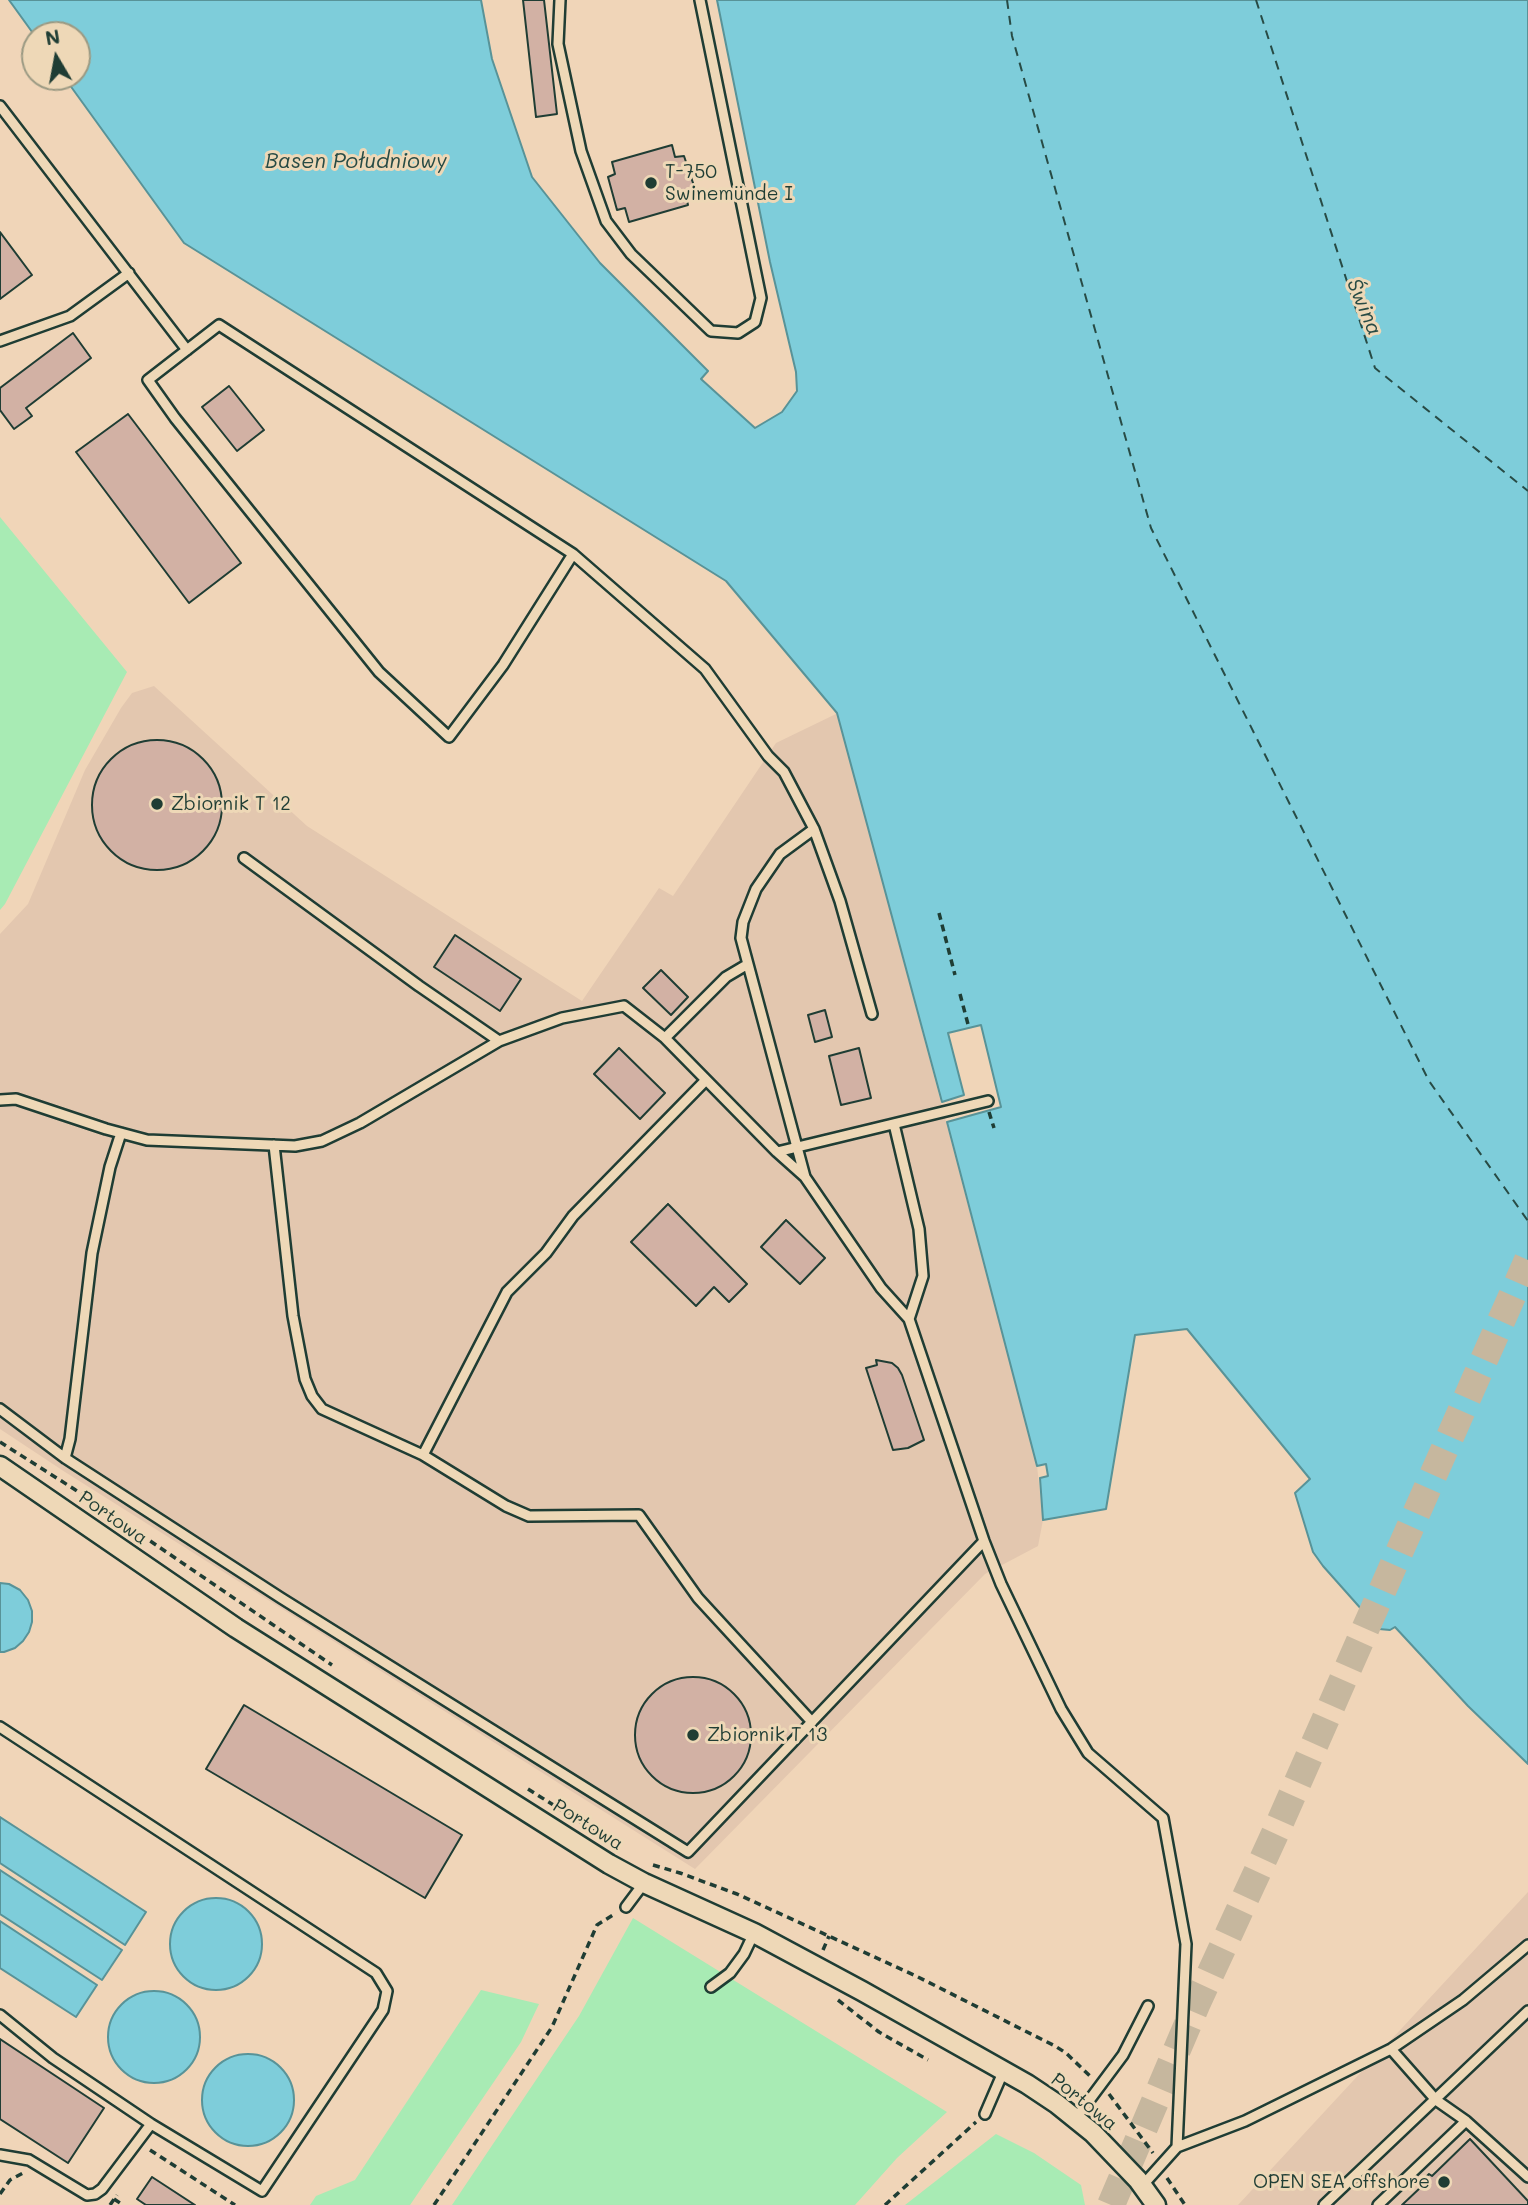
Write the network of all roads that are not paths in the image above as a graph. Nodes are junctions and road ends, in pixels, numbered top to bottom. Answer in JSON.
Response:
{"nodes":[{"id":1,"x":560,"y":0,"type":"edge"},
{"id":2,"x":700,"y":0,"type":"edge"},
{"id":3,"x":0,"y":106,"type":"edge"},
{"id":4,"x":129,"y":274,"type":"junction"},
{"id":5,"x":0,"y":341,"type":"edge"},
{"id":6,"x":187,"y":349,"type":"junction"},
{"id":7,"x":573,"y":554,"type":"junction"},
{"id":8,"x":814,"y":829,"type":"junction"},
{"id":9,"x":244,"y":858,"type":"dead end"},
{"id":10,"x":748,"y":964,"type":"junction"},
{"id":11,"x":872,"y":1014,"type":"dead end"},
{"id":12,"x":665,"y":1038,"type":"junction"},
{"id":13,"x":499,"y":1041,"type":"junction"},
{"id":14,"x":706,"y":1080,"type":"junction"},
{"id":15,"x":0,"y":1100,"type":"edge"},
{"id":16,"x":988,"y":1105,"type":"road end"},
{"id":17,"x":894,"y":1124,"type":"junction"},
{"id":18,"x":121,"y":1133,"type":"junction"},
{"id":19,"x":274,"y":1145,"type":"junction"},
{"id":20,"x":799,"y":1147,"type":"junction"},
{"id":21,"x":777,"y":1152,"type":"junction"},
{"id":22,"x":805,"y":1177,"type":"junction"},
{"id":23,"x":909,"y":1319,"type":"junction"},
{"id":24,"x":0,"y":1409,"type":"edge"},
{"id":25,"x":423,"y":1455,"type":"junction"},
{"id":26,"x":65,"y":1458,"type":"junction"},
{"id":27,"x":0,"y":1466,"type":"edge"},
{"id":28,"x":984,"y":1541,"type":"junction"},
{"id":29,"x":812,"y":1722,"type":"junction"},
{"id":30,"x":0,"y":1727,"type":"edge"},
{"id":31,"x":644,"y":1883,"type":"junction"},
{"id":32,"x":625,"y":1907,"type":"road end"},
{"id":33,"x":754,"y":1933,"type":"junction"},
{"id":34,"x":1528,"y":1945,"type":"edge"},
{"id":35,"x":711,"y":1987,"type":"dead end"},
{"id":36,"x":1148,"y":2006,"type":"dead end"},
{"id":37,"x":1528,"y":2011,"type":"edge"},
{"id":38,"x":0,"y":2015,"type":"edge"},
{"id":39,"x":1391,"y":2049,"type":"junction"},
{"id":40,"x":1004,"y":2070,"type":"junction"},
{"id":41,"x":1436,"y":2100,"type":"junction"},
{"id":42,"x":985,"y":2114,"type":"road end"},
{"id":43,"x":1076,"y":2118,"type":"junction"},
{"id":44,"x":1466,"y":2121,"type":"junction"},
{"id":45,"x":151,"y":2124,"type":"junction"},
{"id":46,"x":1177,"y":2147,"type":"junction"},
{"id":47,"x":0,"y":2155,"type":"edge"},
{"id":48,"x":1528,"y":2177,"type":"edge"},
{"id":49,"x":1142,"y":2186,"type":"junction"},
{"id":50,"x":1156,"y":2205,"type":"edge"},
{"id":51,"x":1324,"y":2205,"type":"edge"},
{"id":52,"x":1378,"y":2205,"type":"edge"}],
"edges":[{"from":1,"to":2,"type":"lane"},
{"from":3,"to":4,"type":"lane"},
{"from":4,"to":5,"type":"lane"},
{"from":4,"to":6,"type":"lane"},
{"from":6,"to":7,"type":"lane"},
{"from":6,"to":7,"type":"lane"},
{"from":7,"to":8,"type":"lane"},
{"from":8,"to":10,"type":"lane"},
{"from":8,"to":11,"type":"lane"},
{"from":9,"to":13,"type":"lane"},
{"from":10,"to":12,"type":"lane"},
{"from":10,"to":20,"type":"lane"},
{"from":12,"to":13,"type":"lane"},
{"from":12,"to":14,"type":"lane"},
{"from":13,"to":19,"type":"lane"},
{"from":14,"to":21,"type":"lane"},
{"from":14,"to":25,"type":"lane"},
{"from":15,"to":18,"type":"lane"},
{"from":16,"to":17,"type":"lane"},
{"from":17,"to":20,"type":"lane"},
{"from":17,"to":23,"type":"lane"},
{"from":18,"to":19,"type":"lane"},
{"from":18,"to":26,"type":"lane"},
{"from":19,"to":25,"type":"lane"},
{"from":20,"to":21,"type":"lane"},
{"from":20,"to":22,"type":"lane"},
{"from":21,"to":22,"type":"lane"},
{"from":22,"to":23,"type":"lane"},
{"from":23,"to":28,"type":"lane"},
{"from":24,"to":26,"type":"lane"},
{"from":25,"to":29,"type":"lane"},
{"from":26,"to":29,"type":"lane"},
{"from":27,"to":31,"type":"street","name":"Portowa"},
{"from":28,"to":29,"type":"lane"},
{"from":28,"to":46,"type":"lane"},
{"from":30,"to":45,"type":"lane"},
{"from":31,"to":32,"type":"lane"},
{"from":31,"to":33,"type":"street","name":"Portowa"},
{"from":33,"to":35,"type":"lane"},
{"from":33,"to":40,"type":"street","name":"Portowa"},
{"from":34,"to":39,"type":"lane"},
{"from":36,"to":43,"type":"lane"},
{"from":37,"to":41,"type":"lane"},
{"from":38,"to":45,"type":"lane"},
{"from":39,"to":41,"type":"lane"},
{"from":39,"to":46,"type":"lane"},
{"from":40,"to":42,"type":"lane"},
{"from":40,"to":43,"type":"street","name":"Portowa"},
{"from":41,"to":44,"type":"lane"},
{"from":41,"to":51,"type":"lane"},
{"from":43,"to":49,"type":"street","name":"Portowa"},
{"from":44,"to":48,"type":"lane"},
{"from":44,"to":52,"type":"lane"},
{"from":45,"to":47,"type":"lane"},
{"from":46,"to":49,"type":"lane"},
{"from":49,"to":50,"type":"street","name":"Portowa"}]}
